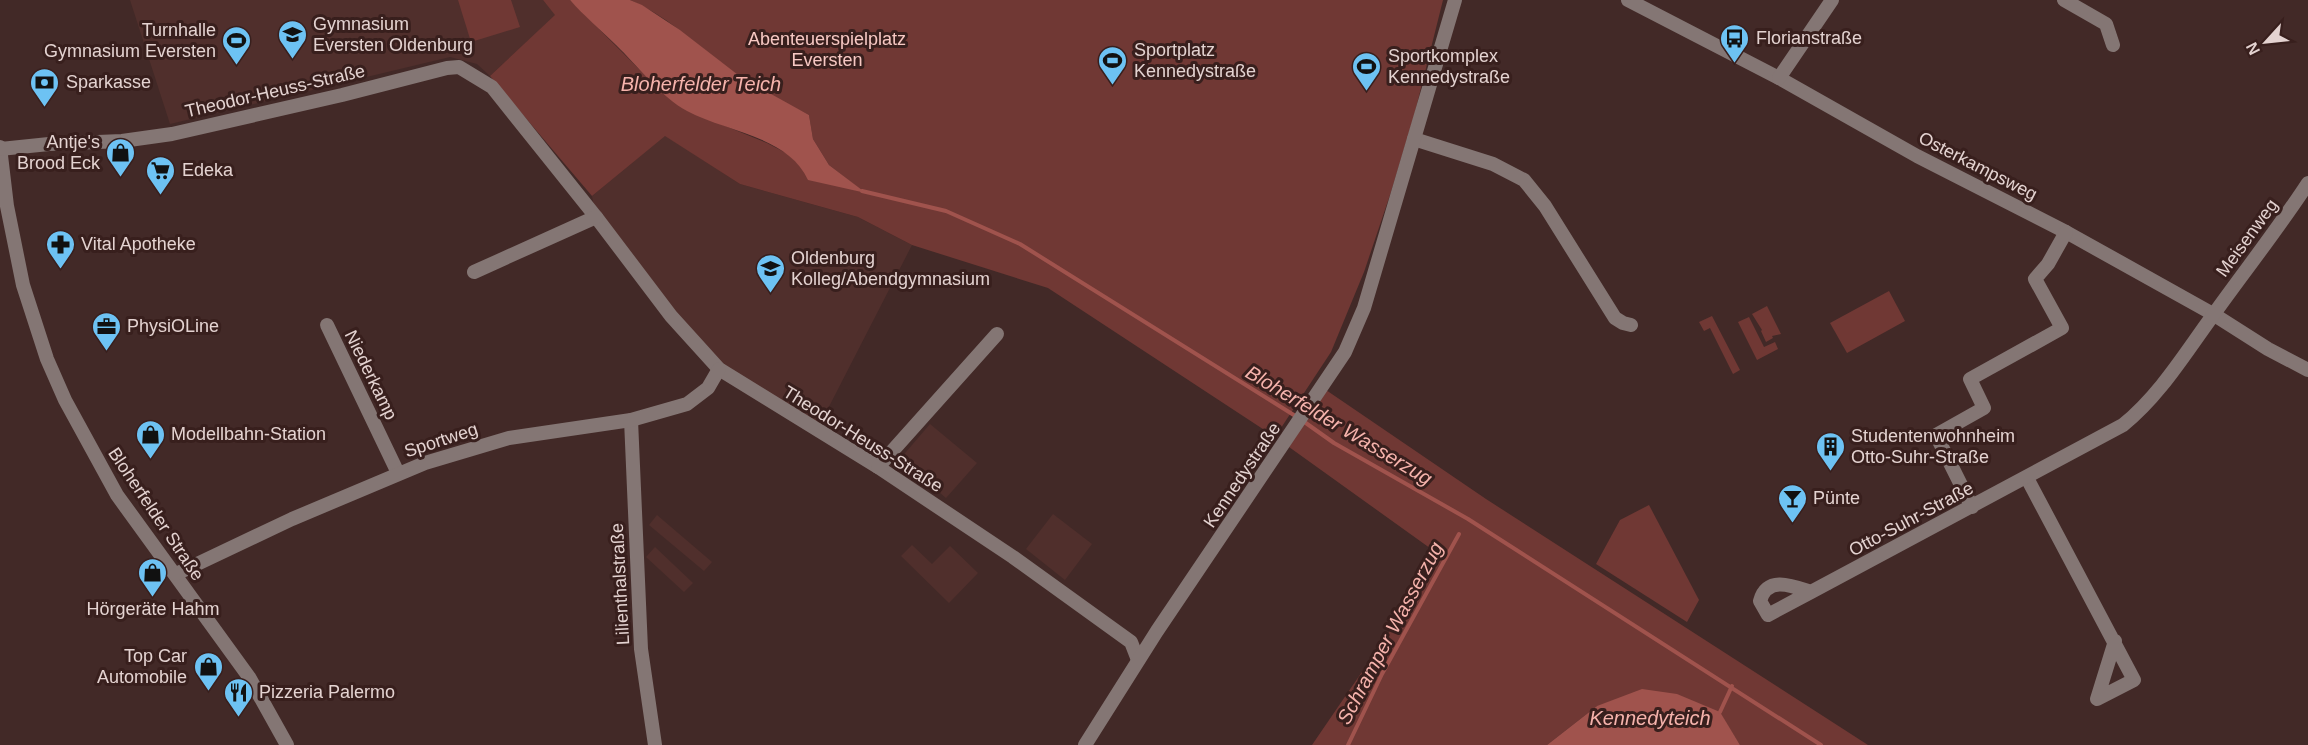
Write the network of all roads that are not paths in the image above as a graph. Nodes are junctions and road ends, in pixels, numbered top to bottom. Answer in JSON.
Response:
{"nodes":[{"id":1,"x":1455,"y":0,"type":"edge"},
{"id":2,"x":1628,"y":0,"type":"edge"},
{"id":3,"x":1832,"y":0,"type":"edge"},
{"id":4,"x":2064,"y":0,"type":"edge"},
{"id":5,"x":2113,"y":45,"type":"dead end"},
{"id":6,"x":1779,"y":78,"type":"junction"},
{"id":7,"x":1414,"y":139,"type":"junction"},
{"id":8,"x":0,"y":148,"type":"edge"},
{"id":9,"x":2308,"y":183,"type":"edge"},
{"id":10,"x":4,"y":207,"type":"edge"},
{"id":11,"x":596,"y":217,"type":"junction"},
{"id":12,"x":2066,"y":232,"type":"junction"},
{"id":13,"x":474,"y":272,"type":"dead end"},
{"id":14,"x":2213,"y":314,"type":"junction"},
{"id":15,"x":327,"y":324,"type":"dead end"},
{"id":16,"x":1631,"y":325,"type":"dead end"},
{"id":17,"x":997,"y":334,"type":"dead end"},
{"id":18,"x":719,"y":369,"type":"junction"},
{"id":19,"x":2308,"y":370,"type":"edge"},
{"id":20,"x":631,"y":420,"type":"junction"},
{"id":21,"x":878,"y":467,"type":"junction"},
{"id":22,"x":398,"y":473,"type":"junction"},
{"id":23,"x":2027,"y":478,"type":"junction"},
{"id":24,"x":1972,"y":507,"type":"junction"},
{"id":25,"x":176,"y":574,"type":"junction"},
{"id":26,"x":1811,"y":592,"type":"dead end"},
{"id":27,"x":2115,"y":641,"type":"dead end"},
{"id":28,"x":1138,"y":660,"type":"junction"},
{"id":29,"x":287,"y":745,"type":"edge"},
{"id":30,"x":655,"y":745,"type":"edge"},
{"id":31,"x":1085,"y":745,"type":"edge"}],
"edges":[{"from":1,"to":7,"type":"street","name":"Kennedystraße"},
{"from":2,"to":6,"type":"street","name":"Osterkampsweg"},
{"from":3,"to":6,"type":"street"},
{"from":4,"to":5,"type":"street"},
{"from":6,"to":12,"type":"street","name":"Osterkampsweg"},
{"from":7,"to":16,"type":"street"},
{"from":7,"to":28,"type":"street","name":"Kennedystraße"},
{"from":8,"to":10,"type":"street","name":"Bloherfelder Straße"},
{"from":8,"to":11,"type":"street","name":"Theodor-Heuss-Straße"},
{"from":9,"to":14,"type":"street","name":"Meisenweg"},
{"from":10,"to":25,"type":"street","name":"Bloherfelder Straße"},
{"from":11,"to":13,"type":"street"},
{"from":11,"to":18,"type":"street","name":"Theodor-Heuss-Straße"},
{"from":12,"to":14,"type":"street","name":"Osterkampsweg"},
{"from":12,"to":24,"type":"street"},
{"from":14,"to":19,"type":"street","name":"Osterkampsweg"},
{"from":14,"to":23,"type":"street","name":"Otto-Suhr-Straße"},
{"from":15,"to":22,"type":"street","name":"Niederkamp"},
{"from":17,"to":21,"type":"street"},
{"from":18,"to":20,"type":"street","name":"Sportweg"},
{"from":18,"to":21,"type":"street","name":"Theodor-Heuss-Straße"},
{"from":20,"to":22,"type":"street","name":"Sportweg"},
{"from":20,"to":30,"type":"street","name":"Lilienthalstraße"},
{"from":21,"to":28,"type":"street","name":"Theodor-Heuss-Straße"},
{"from":22,"to":25,"type":"street","name":"Sportweg"},
{"from":23,"to":24,"type":"street","name":"Otto-Suhr-Straße"},
{"from":23,"to":27,"type":"street"},
{"from":24,"to":26,"type":"street","name":"Otto-Suhr-Straße"},
{"from":25,"to":29,"type":"street","name":"Bloherfelder Straße"},
{"from":28,"to":31,"type":"street","name":"Kennedystraße"}]}
